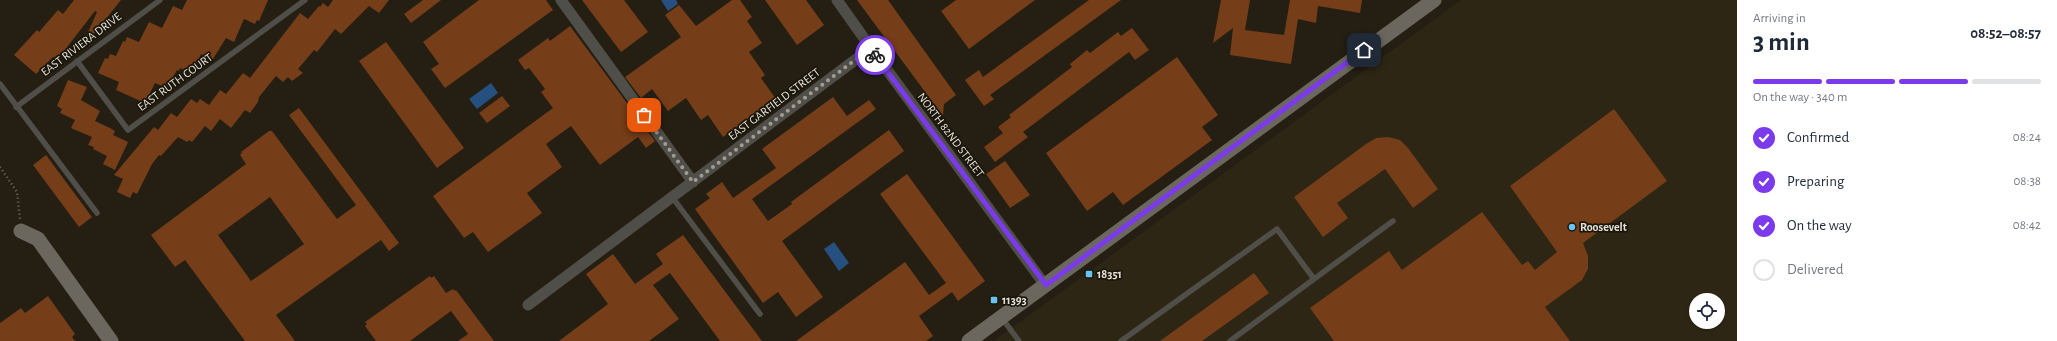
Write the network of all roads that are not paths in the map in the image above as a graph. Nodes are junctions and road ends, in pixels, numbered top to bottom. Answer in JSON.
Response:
{"nodes":[{"id":1,"x":160,"y":0,"type":"edge"},
{"id":2,"x":305,"y":0,"type":"edge"},
{"id":3,"x":561,"y":0,"type":"edge"},
{"id":4,"x":837,"y":0,"type":"edge"},
{"id":5,"x":1434,"y":0,"type":"edge"},
{"id":6,"x":871,"y":48,"type":"junction"},
{"id":7,"x":77,"y":61,"type":"junction"},
{"id":8,"x":0,"y":84,"type":"edge"},
{"id":9,"x":16,"y":107,"type":"junction"},
{"id":10,"x":693,"y":182,"type":"junction"},
{"id":11,"x":672,"y":197,"type":"junction"},
{"id":12,"x":97,"y":213,"type":"dead end"},
{"id":13,"x":1393,"y":220,"type":"dead end"},
{"id":14,"x":21,"y":231,"type":"road end"},
{"id":15,"x":1314,"y":279,"type":"junction"},
{"id":16,"x":1046,"y":285,"type":"junction"},
{"id":17,"x":528,"y":305,"type":"dead end"},
{"id":18,"x":760,"y":314,"type":"dead end"},
{"id":19,"x":1001,"y":317,"type":"junction"},
{"id":20,"x":111,"y":341,"type":"edge"},
{"id":21,"x":969,"y":341,"type":"edge"},
{"id":22,"x":1019,"y":341,"type":"edge"},
{"id":23,"x":1121,"y":341,"type":"edge"},
{"id":24,"x":1230,"y":341,"type":"edge"}],
"edges":[{"from":1,"to":7,"type":"lane","name":"EAST RIVIERA DRIVE"},
{"from":2,"to":7,"type":"lane","name":"EAST RUTH COURT"},
{"from":3,"to":10,"type":"street"},
{"from":4,"to":6,"type":"street","name":"NORTH 82ND STREET"},
{"from":5,"to":16,"type":"street"},
{"from":6,"to":10,"type":"street","name":"EAST GARFIELD STREET"},
{"from":6,"to":16,"type":"street","name":"NORTH 82ND STREET"},
{"from":7,"to":9,"type":"lane","name":"EAST RIVIERA DRIVE"},
{"from":8,"to":9,"type":"lane"},
{"from":9,"to":12,"type":"lane"},
{"from":10,"to":11,"type":"street","name":"EAST GARFIELD STREET"},
{"from":11,"to":17,"type":"street","name":"EAST GARFIELD STREET"},
{"from":11,"to":18,"type":"lane"},
{"from":13,"to":15,"type":"lane"},
{"from":14,"to":20,"type":"street"},
{"from":15,"to":23,"type":"lane"},
{"from":15,"to":24,"type":"lane"},
{"from":16,"to":19,"type":"street"},
{"from":19,"to":21,"type":"street"},
{"from":19,"to":22,"type":"lane"}]}
